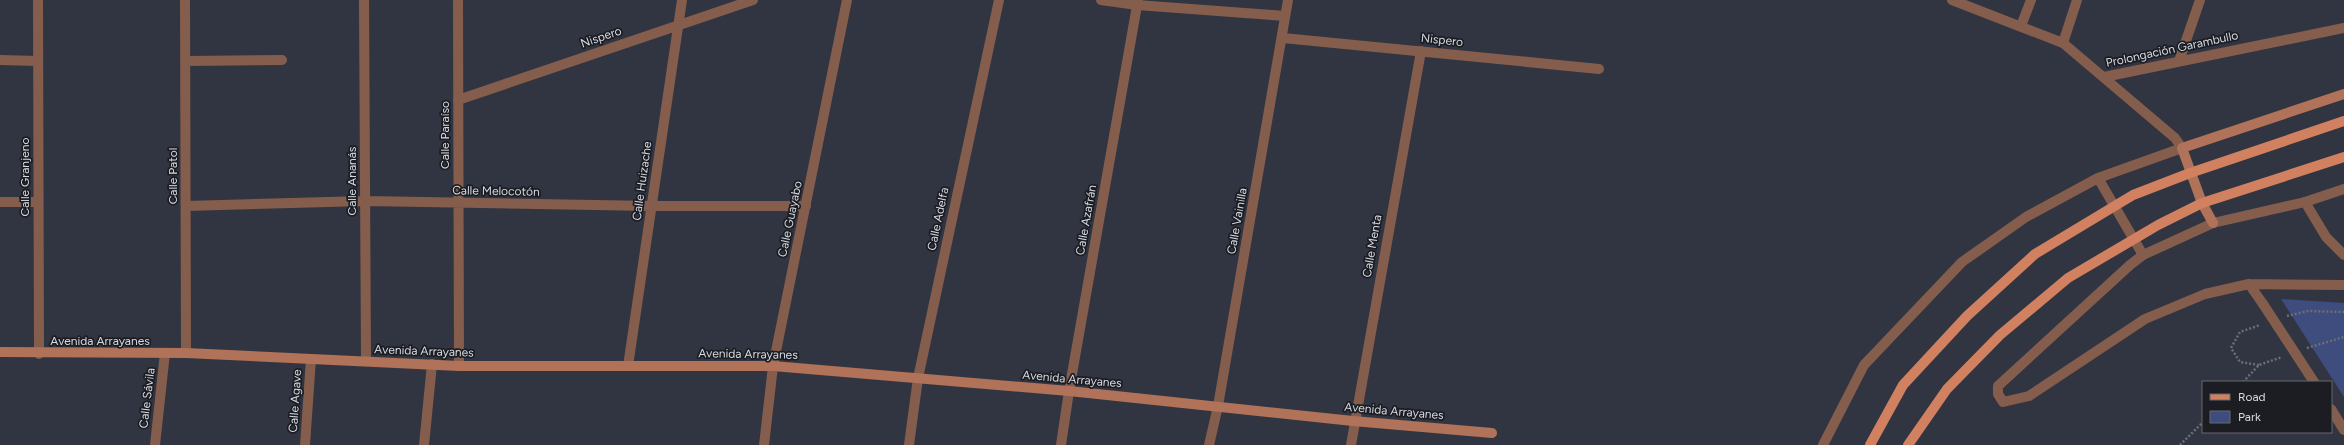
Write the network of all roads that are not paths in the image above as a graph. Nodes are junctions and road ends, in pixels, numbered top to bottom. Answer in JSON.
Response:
{"nodes":[{"id":1,"x":38,"y":0,"type":"edge"},
{"id":2,"x":185,"y":0,"type":"edge"},
{"id":3,"x":364,"y":0,"type":"edge"},
{"id":4,"x":458,"y":0,"type":"edge"},
{"id":5,"x":682,"y":0,"type":"edge"},
{"id":6,"x":753,"y":0,"type":"edge"},
{"id":7,"x":847,"y":0,"type":"edge"},
{"id":8,"x":998,"y":0,"type":"edge"},
{"id":9,"x":1101,"y":0,"type":"edge"},
{"id":10,"x":1288,"y":0,"type":"edge"},
{"id":11,"x":1952,"y":0,"type":"edge"},
{"id":12,"x":2031,"y":0,"type":"edge"},
{"id":13,"x":2077,"y":0,"type":"edge"},
{"id":14,"x":2200,"y":0,"type":"edge"},
{"id":15,"x":1138,"y":2,"type":"edge"},
{"id":16,"x":1285,"y":16,"type":"junction"},
{"id":17,"x":678,"y":25,"type":"junction"},
{"id":18,"x":2021,"y":26,"type":"junction"},
{"id":19,"x":2344,"y":28,"type":"edge"},
{"id":20,"x":1283,"y":38,"type":"junction"},
{"id":21,"x":2063,"y":44,"type":"junction"},
{"id":22,"x":1420,"y":51,"type":"junction"},
{"id":23,"x":0,"y":60,"type":"edge"},
{"id":24,"x":282,"y":60,"type":"dead end"},
{"id":25,"x":38,"y":61,"type":"junction"},
{"id":26,"x":186,"y":61,"type":"junction"},
{"id":27,"x":2179,"y":61,"type":"junction"},
{"id":28,"x":1599,"y":69,"type":"dead end"},
{"id":29,"x":2104,"y":77,"type":"junction"},
{"id":30,"x":2344,"y":94,"type":"edge"},
{"id":31,"x":458,"y":100,"type":"junction"},
{"id":32,"x":2344,"y":121,"type":"edge"},
{"id":33,"x":2182,"y":148,"type":"junction"},
{"id":34,"x":2344,"y":157,"type":"edge"},
{"id":35,"x":2190,"y":173,"type":"junction"},
{"id":36,"x":2098,"y":178,"type":"junction"},
{"id":37,"x":2344,"y":189,"type":"edge"},
{"id":38,"x":365,"y":201,"type":"junction"},
{"id":39,"x":0,"y":202,"type":"edge"},
{"id":40,"x":38,"y":202,"type":"junction"},
{"id":41,"x":2305,"y":202,"type":"junction"},
{"id":42,"x":458,"y":203,"type":"junction"},
{"id":43,"x":2202,"y":203,"type":"junction"},
{"id":44,"x":186,"y":206,"type":"junction"},
{"id":45,"x":652,"y":206,"type":"junction"},
{"id":46,"x":806,"y":206,"type":"junction"},
{"id":47,"x":2114,"y":206,"type":"junction"},
{"id":48,"x":2212,"y":223,"type":"junction"},
{"id":49,"x":2134,"y":239,"type":"junction"},
{"id":50,"x":2143,"y":255,"type":"junction"},
{"id":51,"x":2344,"y":255,"type":"edge"},
{"id":52,"x":2249,"y":284,"type":"junction"},
{"id":53,"x":2344,"y":285,"type":"edge"},
{"id":54,"x":0,"y":352,"type":"edge"},
{"id":55,"x":165,"y":353,"type":"junction"},
{"id":56,"x":186,"y":353,"type":"junction"},
{"id":57,"x":39,"y":354,"type":"junction"},
{"id":58,"x":311,"y":359,"type":"junction"},
{"id":59,"x":366,"y":361,"type":"junction"},
{"id":60,"x":432,"y":364,"type":"junction"},
{"id":61,"x":459,"y":366,"type":"junction"},
{"id":62,"x":628,"y":366,"type":"junction"},
{"id":63,"x":773,"y":366,"type":"junction"},
{"id":64,"x":918,"y":378,"type":"junction"},
{"id":65,"x":2313,"y":381,"type":"edge"},
{"id":66,"x":1069,"y":391,"type":"junction"},
{"id":67,"x":1218,"y":406,"type":"junction"},
{"id":68,"x":2332,"y":411,"type":"edge"},
{"id":69,"x":1353,"y":421,"type":"junction"},
{"id":70,"x":2344,"y":430,"type":"edge"},
{"id":71,"x":1492,"y":433,"type":"dead end"},
{"id":72,"x":155,"y":445,"type":"edge"},
{"id":73,"x":305,"y":445,"type":"edge"},
{"id":74,"x":424,"y":445,"type":"edge"},
{"id":75,"x":764,"y":445,"type":"edge"},
{"id":76,"x":909,"y":445,"type":"edge"},
{"id":77,"x":1062,"y":445,"type":"edge"},
{"id":78,"x":1209,"y":445,"type":"edge"},
{"id":79,"x":1350,"y":445,"type":"edge"},
{"id":80,"x":1822,"y":445,"type":"edge"},
{"id":81,"x":1870,"y":445,"type":"edge"},
{"id":82,"x":1908,"y":445,"type":"edge"}],
"edges":[{"from":1,"to":25,"type":"street","name":"Calle Granjeno"},
{"from":2,"to":26,"type":"street","name":"Calle Patol"},
{"from":3,"to":38,"type":"street","name":"Calle Ananás"},
{"from":4,"to":31,"type":"street","name":"Calle Paraíso"},
{"from":5,"to":17,"type":"street","name":"Calle Huizache"},
{"from":6,"to":17,"type":"street","name":"Nispero"},
{"from":7,"to":46,"type":"street","name":"Calle Guayabo"},
{"from":8,"to":64,"type":"street","name":"Calle Adelfa"},
{"from":9,"to":15,"type":"street"},
{"from":10,"to":16,"type":"street","name":"Calle Vainilla"},
{"from":11,"to":18,"type":"street","name":"Prolongación Garambullo"},
{"from":12,"to":18,"type":"street"},
{"from":13,"to":21,"type":"street"},
{"from":14,"to":27,"type":"street"},
{"from":15,"to":16,"type":"street"},
{"from":15,"to":66,"type":"street","name":"Calle Azafrán"},
{"from":16,"to":20,"type":"street","name":"Calle Vainilla"},
{"from":17,"to":31,"type":"street","name":"Nispero"},
{"from":17,"to":45,"type":"street","name":"Calle Huizache"},
{"from":18,"to":21,"type":"street","name":"Prolongación Garambullo"},
{"from":19,"to":27,"type":"street","name":"Prolongación Garambullo"},
{"from":20,"to":22,"type":"street","name":"Nispero"},
{"from":20,"to":67,"type":"street","name":"Calle Vainilla"},
{"from":21,"to":29,"type":"street","name":"Prolongación Garambullo"},
{"from":22,"to":28,"type":"street","name":"Nispero"},
{"from":22,"to":69,"type":"street","name":"Calle Menta"},
{"from":23,"to":25,"type":"street"},
{"from":24,"to":26,"type":"street"},
{"from":25,"to":40,"type":"street","name":"Calle Granjeno"},
{"from":26,"to":44,"type":"street","name":"Calle Patol"},
{"from":27,"to":29,"type":"street","name":"Prolongación Garambullo"},
{"from":29,"to":33,"type":"street"},
{"from":30,"to":33,"type":"main road"},
{"from":31,"to":42,"type":"street","name":"Calle Paraíso"},
{"from":32,"to":35,"type":"main road"},
{"from":33,"to":35,"type":"main road"},
{"from":33,"to":36,"type":"street"},
{"from":34,"to":43,"type":"main road"},
{"from":35,"to":43,"type":"main road"},
{"from":35,"to":47,"type":"main road"},
{"from":36,"to":47,"type":"street"},
{"from":36,"to":80,"type":"street"},
{"from":37,"to":41,"type":"street"},
{"from":38,"to":42,"type":"street","name":"Calle Melocotón"},
{"from":38,"to":44,"type":"street","name":"Calle Melocotón"},
{"from":38,"to":59,"type":"street","name":"Calle Ananás"},
{"from":39,"to":40,"type":"street"},
{"from":40,"to":57,"type":"street","name":"Calle Granjeno"},
{"from":41,"to":48,"type":"street"},
{"from":41,"to":51,"type":"street"},
{"from":42,"to":45,"type":"street","name":"Calle Melocotón"},
{"from":42,"to":61,"type":"street","name":"Calle Paraíso"},
{"from":43,"to":48,"type":"main road"},
{"from":43,"to":49,"type":"main road"},
{"from":44,"to":56,"type":"street","name":"Calle Patol"},
{"from":45,"to":46,"type":"street","name":"Calle Melocotón"},
{"from":45,"to":62,"type":"street","name":"Calle Huizache"},
{"from":46,"to":63,"type":"street","name":"Calle Guayabo"},
{"from":47,"to":49,"type":"street"},
{"from":47,"to":81,"type":"main road"},
{"from":48,"to":50,"type":"street"},
{"from":49,"to":50,"type":"street"},
{"from":49,"to":82,"type":"main road"},
{"from":50,"to":52,"type":"street"},
{"from":52,"to":53,"type":"street"},
{"from":52,"to":65,"type":"street","bridge":true},
{"from":54,"to":57,"type":"main road","name":"Avenida Arrayanes"},
{"from":55,"to":56,"type":"main road","name":"Avenida Arrayanes"},
{"from":55,"to":57,"type":"main road","name":"Avenida Arrayanes"},
{"from":55,"to":72,"type":"street","name":"Calle Sávila"},
{"from":56,"to":58,"type":"main road","name":"Avenida Arrayanes"},
{"from":58,"to":59,"type":"main road","name":"Avenida Arrayanes"},
{"from":58,"to":73,"type":"street","name":"Calle Agave"},
{"from":59,"to":60,"type":"main road","name":"Avenida Arrayanes"},
{"from":60,"to":61,"type":"main road","name":"Avenida Arrayanes"},
{"from":60,"to":74,"type":"street"},
{"from":61,"to":62,"type":"main road","name":"Avenida Arrayanes"},
{"from":62,"to":63,"type":"main road","name":"Avenida Arrayanes"},
{"from":63,"to":64,"type":"main road","name":"Avenida Arrayanes"},
{"from":63,"to":75,"type":"street","name":"Calle Guayabo"},
{"from":64,"to":66,"type":"main road","name":"Avenida Arrayanes"},
{"from":64,"to":76,"type":"street","name":"Calle Adelfa"},
{"from":66,"to":67,"type":"main road","name":"Avenida Arrayanes"},
{"from":66,"to":77,"type":"street","name":"Calle Azafrán"},
{"from":67,"to":69,"type":"main road","name":"Avenida Arrayanes"},
{"from":67,"to":78,"type":"street","name":"Calle Vainilla"},
{"from":68,"to":70,"type":"street"},
{"from":69,"to":71,"type":"main road","name":"Avenida Arrayanes"},
{"from":69,"to":79,"type":"street","name":"Calle Menta"}]}
